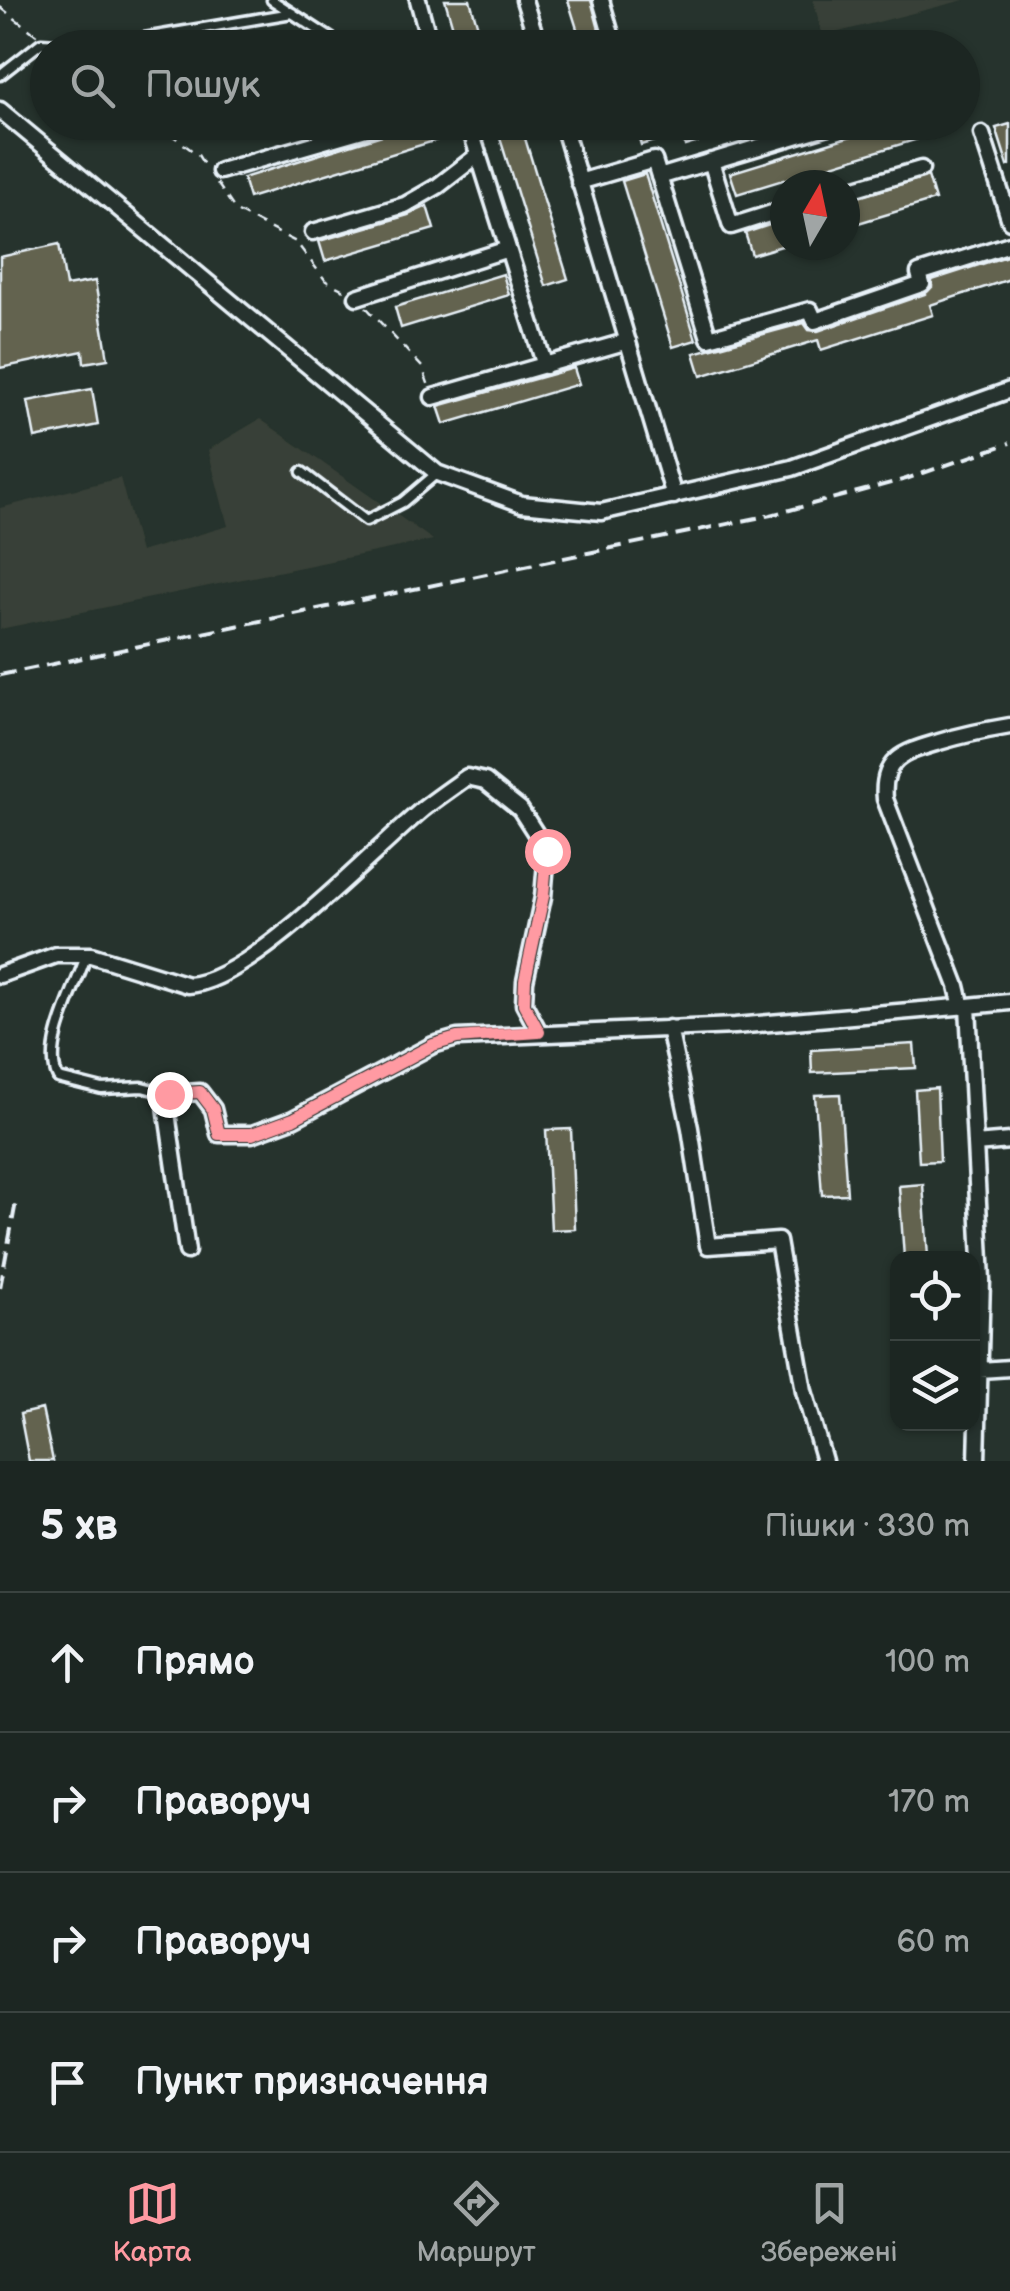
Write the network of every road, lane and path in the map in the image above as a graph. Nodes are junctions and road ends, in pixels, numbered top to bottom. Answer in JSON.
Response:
{"nodes":[{"id":1,"x":272,"y":0,"type":"edge"},
{"id":2,"x":418,"y":0,"type":"edge"},
{"id":3,"x":524,"y":0,"type":"edge"},
{"id":4,"x":600,"y":0,"type":"edge"},
{"id":5,"x":0,"y":6,"type":"edge"},
{"id":6,"x":292,"y":13,"type":"junction"},
{"id":7,"x":192,"y":30,"type":"edge"},
{"id":8,"x":318,"y":30,"type":"edge"},
{"id":9,"x":426,"y":30,"type":"edge"},
{"id":10,"x":533,"y":30,"type":"edge"},
{"id":11,"x":610,"y":30,"type":"edge"},
{"id":12,"x":30,"y":31,"type":"edge"},
{"id":13,"x":30,"y":51,"type":"edge"},
{"id":14,"x":0,"y":76,"type":"edge"},
{"id":15,"x":0,"y":110,"type":"edge"},
{"id":16,"x":982,"y":134,"type":"dead end"},
{"id":17,"x":30,"y":135,"type":"edge"},
{"id":18,"x":36,"y":140,"type":"edge"},
{"id":19,"x":177,"y":140,"type":"edge"},
{"id":20,"x":329,"y":140,"type":"edge"},
{"id":21,"x":474,"y":140,"type":"edge"},
{"id":22,"x":570,"y":140,"type":"edge"},
{"id":23,"x":782,"y":140,"type":"edge"},
{"id":24,"x":478,"y":154,"type":"junction"},
{"id":25,"x":711,"y":161,"type":"junction"},
{"id":26,"x":921,"y":168,"type":"dead end"},
{"id":27,"x":215,"y":174,"type":"junction"},
{"id":28,"x":659,"y":177,"type":"junction"},
{"id":29,"x":579,"y":182,"type":"junction"},
{"id":30,"x":860,"y":187,"type":"edge"},
{"id":31,"x":770,"y":214,"type":"edge"},
{"id":32,"x":1010,"y":221,"type":"edge"},
{"id":33,"x":313,"y":232,"type":"dead end"},
{"id":34,"x":1010,"y":244,"type":"edge"},
{"id":35,"x":508,"y":249,"type":"junction"},
{"id":36,"x":357,"y":296,"type":"junction"},
{"id":37,"x":628,"y":341,"type":"junction"},
{"id":38,"x":545,"y":366,"type":"junction"},
{"id":39,"x":1010,"y":390,"type":"edge"},
{"id":40,"x":432,"y":396,"type":"joint"},
{"id":41,"x":302,"y":472,"type":"dead end"},
{"id":42,"x":437,"y":473,"type":"junction"},
{"id":43,"x":674,"y":496,"type":"junction"},
{"id":44,"x":1010,"y":726,"type":"edge"},
{"id":45,"x":86,"y":956,"type":"junction"},
{"id":46,"x":0,"y":975,"type":"edge"},
{"id":47,"x":1010,"y":1002,"type":"edge"},
{"id":48,"x":965,"y":1006,"type":"junction"},
{"id":49,"x":669,"y":1028,"type":"junction"},
{"id":50,"x":539,"y":1032,"type":"junction"},
{"id":51,"x":169,"y":1094,"type":"junction"},
{"id":52,"x":1010,"y":1141,"type":"edge"},
{"id":53,"x":975,"y":1144,"type":"junction"},
{"id":54,"x":187,"y":1251,"type":"dead end"},
{"id":55,"x":1010,"y":1368,"type":"edge"},
{"id":56,"x":980,"y":1370,"type":"joint"},
{"id":57,"x":978,"y":1431,"type":"edge"},
{"id":58,"x":824,"y":1461,"type":"edge"},
{"id":59,"x":977,"y":1461,"type":"edge"}],
"edges":[{"from":1,"to":6,"type":"lane"},
{"from":2,"to":9,"type":"street"},
{"from":3,"to":10,"type":"street"},
{"from":4,"to":11,"type":"street"},
{"from":5,"to":12,"type":"path"},
{"from":6,"to":7,"type":"lane"},
{"from":6,"to":8,"type":"lane"},
{"from":13,"to":14,"type":"lane"},
{"from":15,"to":17,"type":"street"},
{"from":16,"to":32,"type":"street"},
{"from":18,"to":42,"type":"street"},
{"from":19,"to":27,"type":"path"},
{"from":20,"to":27,"type":"street"},
{"from":21,"to":24,"type":"street"},
{"from":22,"to":29,"type":"street"},
{"from":23,"to":25,"type":"street"},
{"from":24,"to":33,"type":"street"},
{"from":24,"to":35,"type":"street"},
{"from":25,"to":28,"type":"street"},
{"from":25,"to":31,"type":"street"},
{"from":26,"to":30,"type":"street"},
{"from":27,"to":36,"type":"path"},
{"from":28,"to":29,"type":"street"},
{"from":28,"to":34,"type":"street"},
{"from":29,"to":37,"type":"street"},
{"from":35,"to":36,"type":"street"},
{"from":35,"to":38,"type":"street"},
{"from":36,"to":40,"type":"path"},
{"from":37,"to":38,"type":"street"},
{"from":37,"to":43,"type":"street"},
{"from":38,"to":40,"type":"street"},
{"from":39,"to":43,"type":"street"},
{"from":41,"to":42,"type":"lane"},
{"from":42,"to":43,"type":"street"},
{"from":44,"to":48,"type":"street"},
{"from":45,"to":46,"type":"street"},
{"from":45,"to":50,"type":"street"},
{"from":45,"to":51,"type":"lane"},
{"from":47,"to":48,"type":"street"},
{"from":48,"to":49,"type":"street"},
{"from":48,"to":53,"type":"street"},
{"from":49,"to":50,"type":"street"},
{"from":49,"to":58,"type":"street"},
{"from":50,"to":51,"type":"street"},
{"from":51,"to":54,"type":"street"},
{"from":52,"to":53,"type":"street"},
{"from":53,"to":56,"type":"street"},
{"from":55,"to":56,"type":"street"},
{"from":57,"to":59,"type":"street"}]}
